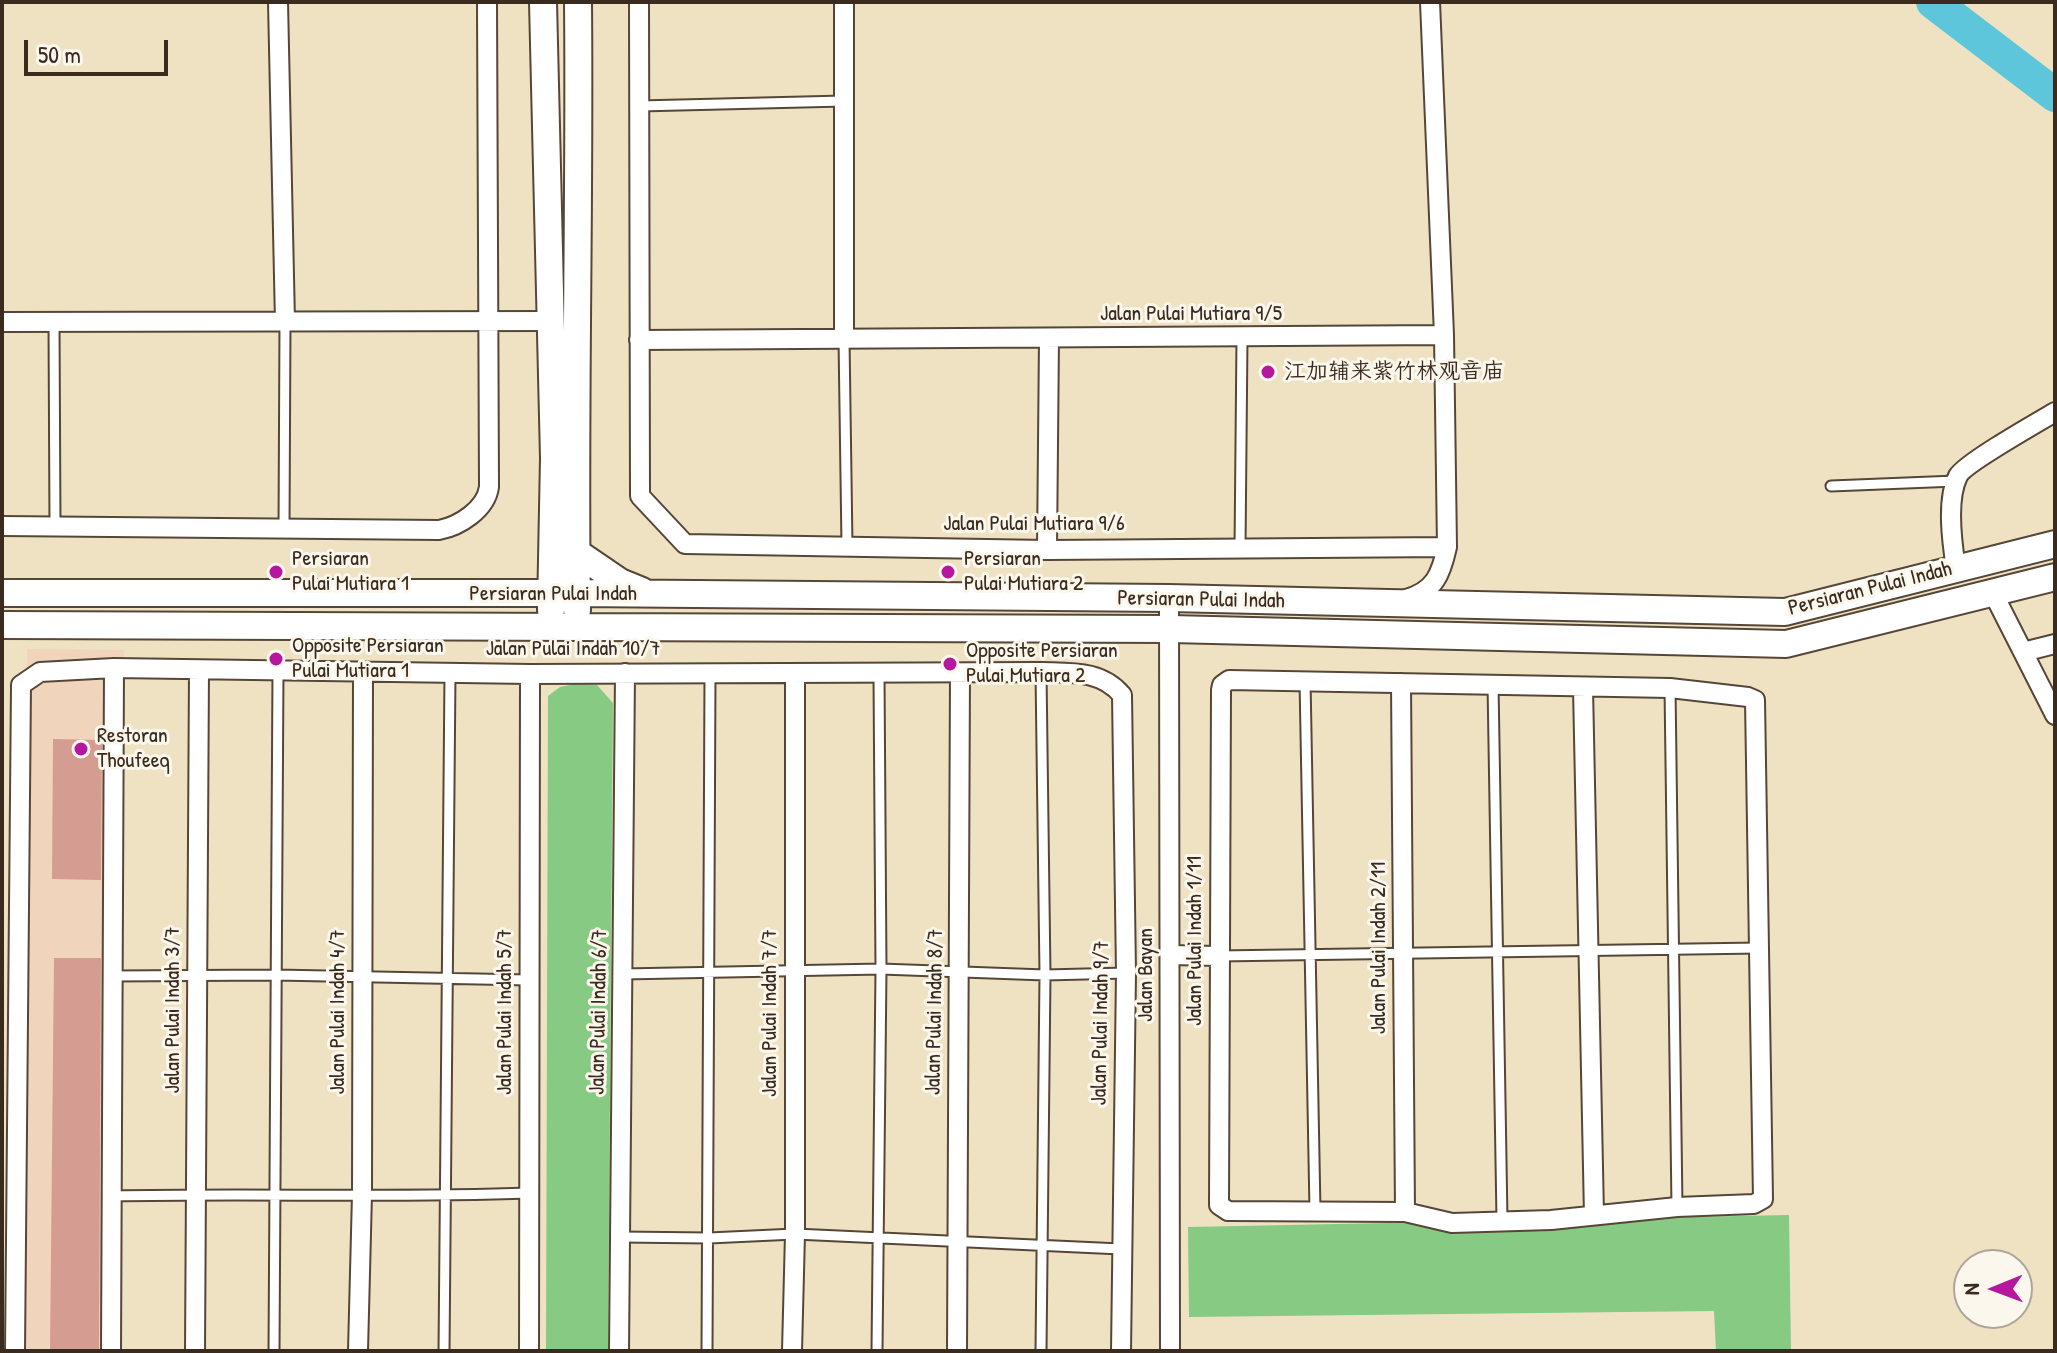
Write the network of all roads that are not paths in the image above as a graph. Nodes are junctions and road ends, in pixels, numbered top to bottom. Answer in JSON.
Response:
{"nodes":[{"id":1,"x":278,"y":2,"type":"edge"},
{"id":2,"x":487,"y":2,"type":"edge"},
{"id":3,"x":543,"y":2,"type":"edge"},
{"id":4,"x":578,"y":2,"type":"edge"},
{"id":5,"x":639,"y":2,"type":"edge"},
{"id":6,"x":844,"y":2,"type":"edge"},
{"id":7,"x":1430,"y":2,"type":"edge"},
{"id":8,"x":845,"y":101,"type":"junction"},
{"id":9,"x":639,"y":106,"type":"junction"},
{"id":10,"x":488,"y":321,"type":"junction"},
{"id":11,"x":552,"y":321,"type":"junction"},
{"id":12,"x":2,"y":322,"type":"edge"},
{"id":13,"x":285,"y":322,"type":"junction"},
{"id":14,"x":54,"y":323,"type":"junction"},
{"id":15,"x":1444,"y":335,"type":"junction"},
{"id":16,"x":1049,"y":338,"type":"junction"},
{"id":17,"x":1242,"y":338,"type":"junction"},
{"id":18,"x":844,"y":339,"type":"junction"},
{"id":19,"x":639,"y":340,"type":"junction"},
{"id":20,"x":2055,"y":412,"type":"edge"},
{"id":21,"x":1956,"y":481,"type":"junction"},
{"id":22,"x":1831,"y":486,"type":"dead end"},
{"id":23,"x":2,"y":526,"type":"edge"},
{"id":24,"x":55,"y":526,"type":"junction"},
{"id":25,"x":284,"y":529,"type":"junction"},
{"id":26,"x":2055,"y":544,"type":"edge"},
{"id":27,"x":847,"y":546,"type":"junction"},
{"id":28,"x":1447,"y":547,"type":"junction"},
{"id":29,"x":1240,"y":549,"type":"junction"},
{"id":30,"x":1047,"y":550,"type":"junction"},
{"id":31,"x":564,"y":552,"type":"junction"},
{"id":32,"x":2055,"y":553,"type":"edge"},
{"id":33,"x":1956,"y":568,"type":"junction"},
{"id":34,"x":2055,"y":577,"type":"edge"},
{"id":35,"x":1877,"y":589,"type":"junction"},
{"id":36,"x":2,"y":593,"type":"edge"},
{"id":37,"x":1993,"y":593,"type":"junction"},
{"id":38,"x":510,"y":594,"type":"junction"},
{"id":39,"x":564,"y":594,"type":"junction"},
{"id":40,"x":649,"y":594,"type":"junction"},
{"id":41,"x":1169,"y":598,"type":"junction"},
{"id":42,"x":1392,"y":603,"type":"junction"},
{"id":43,"x":2,"y":625,"type":"edge"},
{"id":44,"x":86,"y":625,"type":"junction"},
{"id":45,"x":550,"y":626,"type":"junction"},
{"id":46,"x":578,"y":627,"type":"junction"},
{"id":47,"x":1171,"y":629,"type":"junction"},
{"id":48,"x":2,"y":640,"type":"edge"},
{"id":49,"x":2055,"y":644,"type":"edge"},
{"id":50,"x":2023,"y":652,"type":"junction"},
{"id":51,"x":114,"y":668,"type":"junction"},
{"id":52,"x":199,"y":670,"type":"junction"},
{"id":53,"x":278,"y":670,"type":"junction"},
{"id":54,"x":363,"y":672,"type":"junction"},
{"id":55,"x":1041,"y":672,"type":"junction"},
{"id":56,"x":450,"y":673,"type":"junction"},
{"id":57,"x":625,"y":673,"type":"junction"},
{"id":58,"x":530,"y":674,"type":"junction"},
{"id":59,"x":710,"y":674,"type":"junction"},
{"id":60,"x":795,"y":674,"type":"junction"},
{"id":61,"x":960,"y":674,"type":"junction"},
{"id":62,"x":879,"y":675,"type":"junction"},
{"id":63,"x":1305,"y":680,"type":"junction"},
{"id":64,"x":1401,"y":683,"type":"junction"},
{"id":65,"x":1493,"y":684,"type":"junction"},
{"id":66,"x":1583,"y":688,"type":"junction"},
{"id":67,"x":1670,"y":688,"type":"junction"},
{"id":68,"x":1122,"y":695,"type":"joint"},
{"id":69,"x":2055,"y":715,"type":"edge"},
{"id":70,"x":1674,"y":948,"type":"junction"},
{"id":71,"x":1760,"y":948,"type":"junction"},
{"id":72,"x":1588,"y":950,"type":"junction"},
{"id":73,"x":1497,"y":952,"type":"junction"},
{"id":74,"x":1403,"y":953,"type":"junction"},
{"id":75,"x":1170,"y":955,"type":"junction"},
{"id":76,"x":1312,"y":955,"type":"junction"},
{"id":77,"x":1218,"y":956,"type":"junction"},
{"id":78,"x":881,"y":969,"type":"junction"},
{"id":79,"x":709,"y":970,"type":"junction"},
{"id":80,"x":794,"y":970,"type":"junction"},
{"id":81,"x":960,"y":971,"type":"junction"},
{"id":82,"x":1126,"y":973,"type":"junction"},
{"id":83,"x":623,"y":974,"type":"junction"},
{"id":84,"x":276,"y":975,"type":"junction"},
{"id":85,"x":1045,"y":975,"type":"junction"},
{"id":86,"x":113,"y":976,"type":"junction"},
{"id":87,"x":197,"y":977,"type":"junction"},
{"id":88,"x":361,"y":978,"type":"junction"},
{"id":89,"x":447,"y":978,"type":"junction"},
{"id":90,"x":529,"y":980,"type":"junction"},
{"id":91,"x":10,"y":1085,"type":"edge"},
{"id":92,"x":530,"y":1193,"type":"junction"},
{"id":93,"x":196,"y":1194,"type":"junction"},
{"id":94,"x":362,"y":1194,"type":"junction"},
{"id":95,"x":113,"y":1196,"type":"junction"},
{"id":96,"x":277,"y":1196,"type":"junction"},
{"id":97,"x":447,"y":1196,"type":"junction"},
{"id":98,"x":1677,"y":1207,"type":"junction"},
{"id":99,"x":1315,"y":1211,"type":"junction"},
{"id":100,"x":1405,"y":1212,"type":"junction"},
{"id":101,"x":1594,"y":1215,"type":"junction"},
{"id":102,"x":1502,"y":1220,"type":"junction"},
{"id":103,"x":795,"y":1234,"type":"junction"},
{"id":104,"x":620,"y":1237,"type":"junction"},
{"id":105,"x":709,"y":1238,"type":"junction"},
{"id":106,"x":878,"y":1238,"type":"junction"},
{"id":107,"x":957,"y":1240,"type":"junction"},
{"id":108,"x":1041,"y":1245,"type":"junction"},
{"id":109,"x":1121,"y":1249,"type":"junction"},
{"id":110,"x":15,"y":1351,"type":"edge"},
{"id":111,"x":111,"y":1351,"type":"edge"},
{"id":112,"x":195,"y":1351,"type":"edge"},
{"id":113,"x":274,"y":1351,"type":"edge"},
{"id":114,"x":358,"y":1351,"type":"edge"},
{"id":115,"x":444,"y":1351,"type":"edge"},
{"id":116,"x":529,"y":1351,"type":"edge"},
{"id":117,"x":619,"y":1351,"type":"edge"},
{"id":118,"x":707,"y":1351,"type":"edge"},
{"id":119,"x":792,"y":1351,"type":"edge"},
{"id":120,"x":877,"y":1351,"type":"edge"},
{"id":121,"x":957,"y":1351,"type":"edge"},
{"id":122,"x":1041,"y":1351,"type":"edge"},
{"id":123,"x":1121,"y":1351,"type":"edge"},
{"id":124,"x":1170,"y":1351,"type":"edge"}],
"edges":[{"from":1,"to":13,"type":"street"},
{"from":2,"to":10,"type":"street"},
{"from":3,"to":11,"type":"main road"},
{"from":4,"to":31,"type":"main road"},
{"from":5,"to":9,"type":"street"},
{"from":6,"to":8,"type":"street"},
{"from":7,"to":15,"type":"street"},
{"from":8,"to":9,"type":"lane"},
{"from":8,"to":18,"type":"street"},
{"from":9,"to":19,"type":"street"},
{"from":10,"to":11,"type":"street"},
{"from":10,"to":13,"type":"street"},
{"from":10,"to":25,"type":"street"},
{"from":11,"to":31,"type":"main road"},
{"from":12,"to":14,"type":"street"},
{"from":13,"to":14,"type":"street"},
{"from":13,"to":25,"type":"lane"},
{"from":14,"to":24,"type":"lane"},
{"from":15,"to":17,"type":"street","name":"Jalan Pulai Mutiara 9/5"},
{"from":15,"to":28,"type":"street"},
{"from":16,"to":17,"type":"street","name":"Jalan Pulai Mutiara 9/5"},
{"from":16,"to":18,"type":"street","name":"Jalan Pulai Mutiara 9/5"},
{"from":16,"to":30,"type":"street"},
{"from":17,"to":29,"type":"lane"},
{"from":18,"to":19,"type":"street","name":"Jalan Pulai Mutiara 9/5"},
{"from":18,"to":27,"type":"lane"},
{"from":19,"to":27,"type":"street","name":"Jalan Pulai Mutiara 9/6"},
{"from":20,"to":21,"type":"street"},
{"from":21,"to":22,"type":"lane"},
{"from":21,"to":33,"type":"street"},
{"from":23,"to":24,"type":"street"},
{"from":24,"to":25,"type":"street"},
{"from":26,"to":33,"type":"main road","name":"Persiaran Pulai Indah"},
{"from":27,"to":30,"type":"street","name":"Jalan Pulai Mutiara 9/6"},
{"from":28,"to":29,"type":"street","name":"Jalan Pulai Mutiara 9/6"},
{"from":28,"to":42,"type":"street"},
{"from":29,"to":30,"type":"street","name":"Jalan Pulai Mutiara 9/6"},
{"from":31,"to":38,"type":"main road"},
{"from":31,"to":39,"type":"main road"},
{"from":31,"to":40,"type":"main road"},
{"from":32,"to":37,"type":"main road"},
{"from":33,"to":35,"type":"main road","name":"Persiaran Pulai Indah"},
{"from":34,"to":37,"type":"main road","name":"Persiaran Pulai Indah"},
{"from":35,"to":37,"type":"main road"},
{"from":35,"to":42,"type":"main road","name":"Persiaran Pulai Indah"},
{"from":36,"to":38,"type":"main road","name":"Persiaran Pulai Indah"},
{"from":37,"to":47,"type":"main road","name":"Persiaran Pulai Indah"},
{"from":37,"to":50,"type":"street"},
{"from":38,"to":39,"type":"main road","name":"Persiaran Pulai Indah"},
{"from":39,"to":40,"type":"main road","name":"Persiaran Pulai Indah"},
{"from":39,"to":45,"type":"main road"},
{"from":39,"to":46,"type":"main road"},
{"from":40,"to":41,"type":"main road","name":"Persiaran Pulai Indah"},
{"from":41,"to":42,"type":"main road","name":"Persiaran Pulai Indah"},
{"from":41,"to":47,"type":"street","name":"Jalan Bayan"},
{"from":43,"to":44,"type":"main road","name":"Persiaran Pulai Indah"},
{"from":44,"to":45,"type":"main road","name":"Persiaran Pulai Indah"},
{"from":44,"to":48,"type":"main road"},
{"from":45,"to":46,"type":"main road","name":"Persiaran Pulai Indah"},
{"from":46,"to":47,"type":"main road","name":"Persiaran Pulai Indah"},
{"from":47,"to":75,"type":"street","name":"Jalan Bayan"},
{"from":49,"to":50,"type":"street"},
{"from":50,"to":69,"type":"street"},
{"from":51,"to":52,"type":"street","name":"Jalan Pulai Indah 10/7"},
{"from":51,"to":86,"type":"street"},
{"from":51,"to":91,"type":"street","name":"Jalan Pulai Indah 10/7"},
{"from":52,"to":53,"type":"street","name":"Jalan Pulai Indah 10/7"},
{"from":52,"to":87,"type":"street","name":"Jalan Pulai Indah 3/7"},
{"from":53,"to":54,"type":"street","name":"Jalan Pulai Indah 10/7"},
{"from":53,"to":84,"type":"lane"},
{"from":54,"to":56,"type":"street","name":"Jalan Pulai Indah 10/7"},
{"from":54,"to":88,"type":"street","name":"Jalan Pulai Indah 4/7"},
{"from":55,"to":61,"type":"street","name":"Jalan Pulai Indah 10/7"},
{"from":55,"to":68,"type":"street","name":"Jalan Pulai Indah 10/7"},
{"from":55,"to":85,"type":"lane"},
{"from":56,"to":58,"type":"street","name":"Jalan Pulai Indah 10/7"},
{"from":56,"to":89,"type":"lane"},
{"from":57,"to":58,"type":"street","name":"Jalan Pulai Indah 10/7"},
{"from":57,"to":59,"type":"street","name":"Jalan Pulai Indah 10/7"},
{"from":57,"to":83,"type":"street","name":"Jalan Pulai Indah 6/7"},
{"from":58,"to":90,"type":"street","name":"Jalan Pulai Indah 5/7"},
{"from":59,"to":60,"type":"street","name":"Jalan Pulai Indah 10/7"},
{"from":59,"to":79,"type":"lane"},
{"from":60,"to":62,"type":"street","name":"Jalan Pulai Indah 10/7"},
{"from":60,"to":80,"type":"street","name":"Jalan Pulai Indah 7/7"},
{"from":61,"to":62,"type":"street","name":"Jalan Pulai Indah 10/7"},
{"from":61,"to":81,"type":"street","name":"Jalan Pulai Indah 8/7"},
{"from":62,"to":78,"type":"lane"},
{"from":63,"to":64,"type":"street"},
{"from":63,"to":76,"type":"lane"},
{"from":63,"to":77,"type":"street","name":"Jalan Pulai Indah 1/11"},
{"from":64,"to":65,"type":"street"},
{"from":64,"to":74,"type":"street","name":"Jalan Pulai Indah 2/11"},
{"from":65,"to":66,"type":"street"},
{"from":65,"to":73,"type":"lane"},
{"from":66,"to":67,"type":"street"},
{"from":66,"to":72,"type":"street"},
{"from":67,"to":70,"type":"lane"},
{"from":67,"to":71,"type":"street"},
{"from":68,"to":82,"type":"street","name":"Jalan Pulai Indah 9/7"},
{"from":70,"to":71,"type":"lane"},
{"from":70,"to":72,"type":"lane"},
{"from":70,"to":98,"type":"lane"},
{"from":71,"to":98,"type":"street"},
{"from":72,"to":73,"type":"lane"},
{"from":72,"to":101,"type":"street"},
{"from":73,"to":74,"type":"lane"},
{"from":73,"to":102,"type":"lane"},
{"from":74,"to":76,"type":"lane"},
{"from":74,"to":100,"type":"street","name":"Jalan Pulai Indah 2/11"},
{"from":75,"to":77,"type":"street"},
{"from":75,"to":124,"type":"street","name":"Jalan Bayan"},
{"from":76,"to":77,"type":"lane"},
{"from":76,"to":99,"type":"lane"},
{"from":77,"to":99,"type":"street","name":"Jalan Pulai Indah 1/11"},
{"from":78,"to":80,"type":"lane"},
{"from":78,"to":81,"type":"lane"},
{"from":78,"to":106,"type":"lane"},
{"from":79,"to":80,"type":"lane"},
{"from":79,"to":83,"type":"lane"},
{"from":79,"to":105,"type":"lane"},
{"from":80,"to":103,"type":"street","name":"Jalan Pulai Indah 7/7"},
{"from":81,"to":85,"type":"lane"},
{"from":81,"to":107,"type":"street","name":"Jalan Pulai Indah 8/7"},
{"from":82,"to":85,"type":"lane"},
{"from":82,"to":109,"type":"street","name":"Jalan Pulai Indah 9/7"},
{"from":83,"to":104,"type":"street","name":"Jalan Pulai Indah 6/7"},
{"from":84,"to":87,"type":"lane"},
{"from":84,"to":88,"type":"lane"},
{"from":84,"to":96,"type":"lane"},
{"from":85,"to":108,"type":"lane"},
{"from":86,"to":87,"type":"lane"},
{"from":86,"to":95,"type":"street"},
{"from":87,"to":93,"type":"street","name":"Jalan Pulai Indah 3/7"},
{"from":88,"to":89,"type":"lane"},
{"from":88,"to":94,"type":"street","name":"Jalan Pulai Indah 4/7"},
{"from":89,"to":90,"type":"lane"},
{"from":89,"to":97,"type":"lane"},
{"from":90,"to":92,"type":"street","name":"Jalan Pulai Indah 5/7"},
{"from":91,"to":110,"type":"street"},
{"from":92,"to":97,"type":"lane"},
{"from":92,"to":116,"type":"street","name":"Jalan Pulai Indah 5/7"},
{"from":93,"to":95,"type":"lane"},
{"from":93,"to":96,"type":"lane"},
{"from":93,"to":112,"type":"street","name":"Jalan Pulai Indah 3/7"},
{"from":94,"to":96,"type":"lane"},
{"from":94,"to":97,"type":"lane"},
{"from":94,"to":114,"type":"street","name":"Jalan Pulai Indah 4/7"},
{"from":95,"to":111,"type":"street"},
{"from":96,"to":113,"type":"lane"},
{"from":97,"to":115,"type":"lane"},
{"from":98,"to":101,"type":"street"},
{"from":99,"to":100,"type":"street"},
{"from":100,"to":102,"type":"street"},
{"from":101,"to":102,"type":"street"},
{"from":103,"to":105,"type":"lane"},
{"from":103,"to":106,"type":"lane"},
{"from":103,"to":119,"type":"street","name":"Jalan Pulai Indah 7/7"},
{"from":104,"to":105,"type":"lane"},
{"from":104,"to":117,"type":"street","name":"Jalan Pulai Indah 6/7"},
{"from":105,"to":118,"type":"lane"},
{"from":106,"to":107,"type":"lane"},
{"from":106,"to":120,"type":"lane"},
{"from":107,"to":108,"type":"lane"},
{"from":107,"to":121,"type":"street","name":"Jalan Pulai Indah 8/7"},
{"from":108,"to":109,"type":"lane"},
{"from":108,"to":122,"type":"lane"},
{"from":109,"to":123,"type":"street","name":"Jalan Pulai Indah 9/7"}]}
